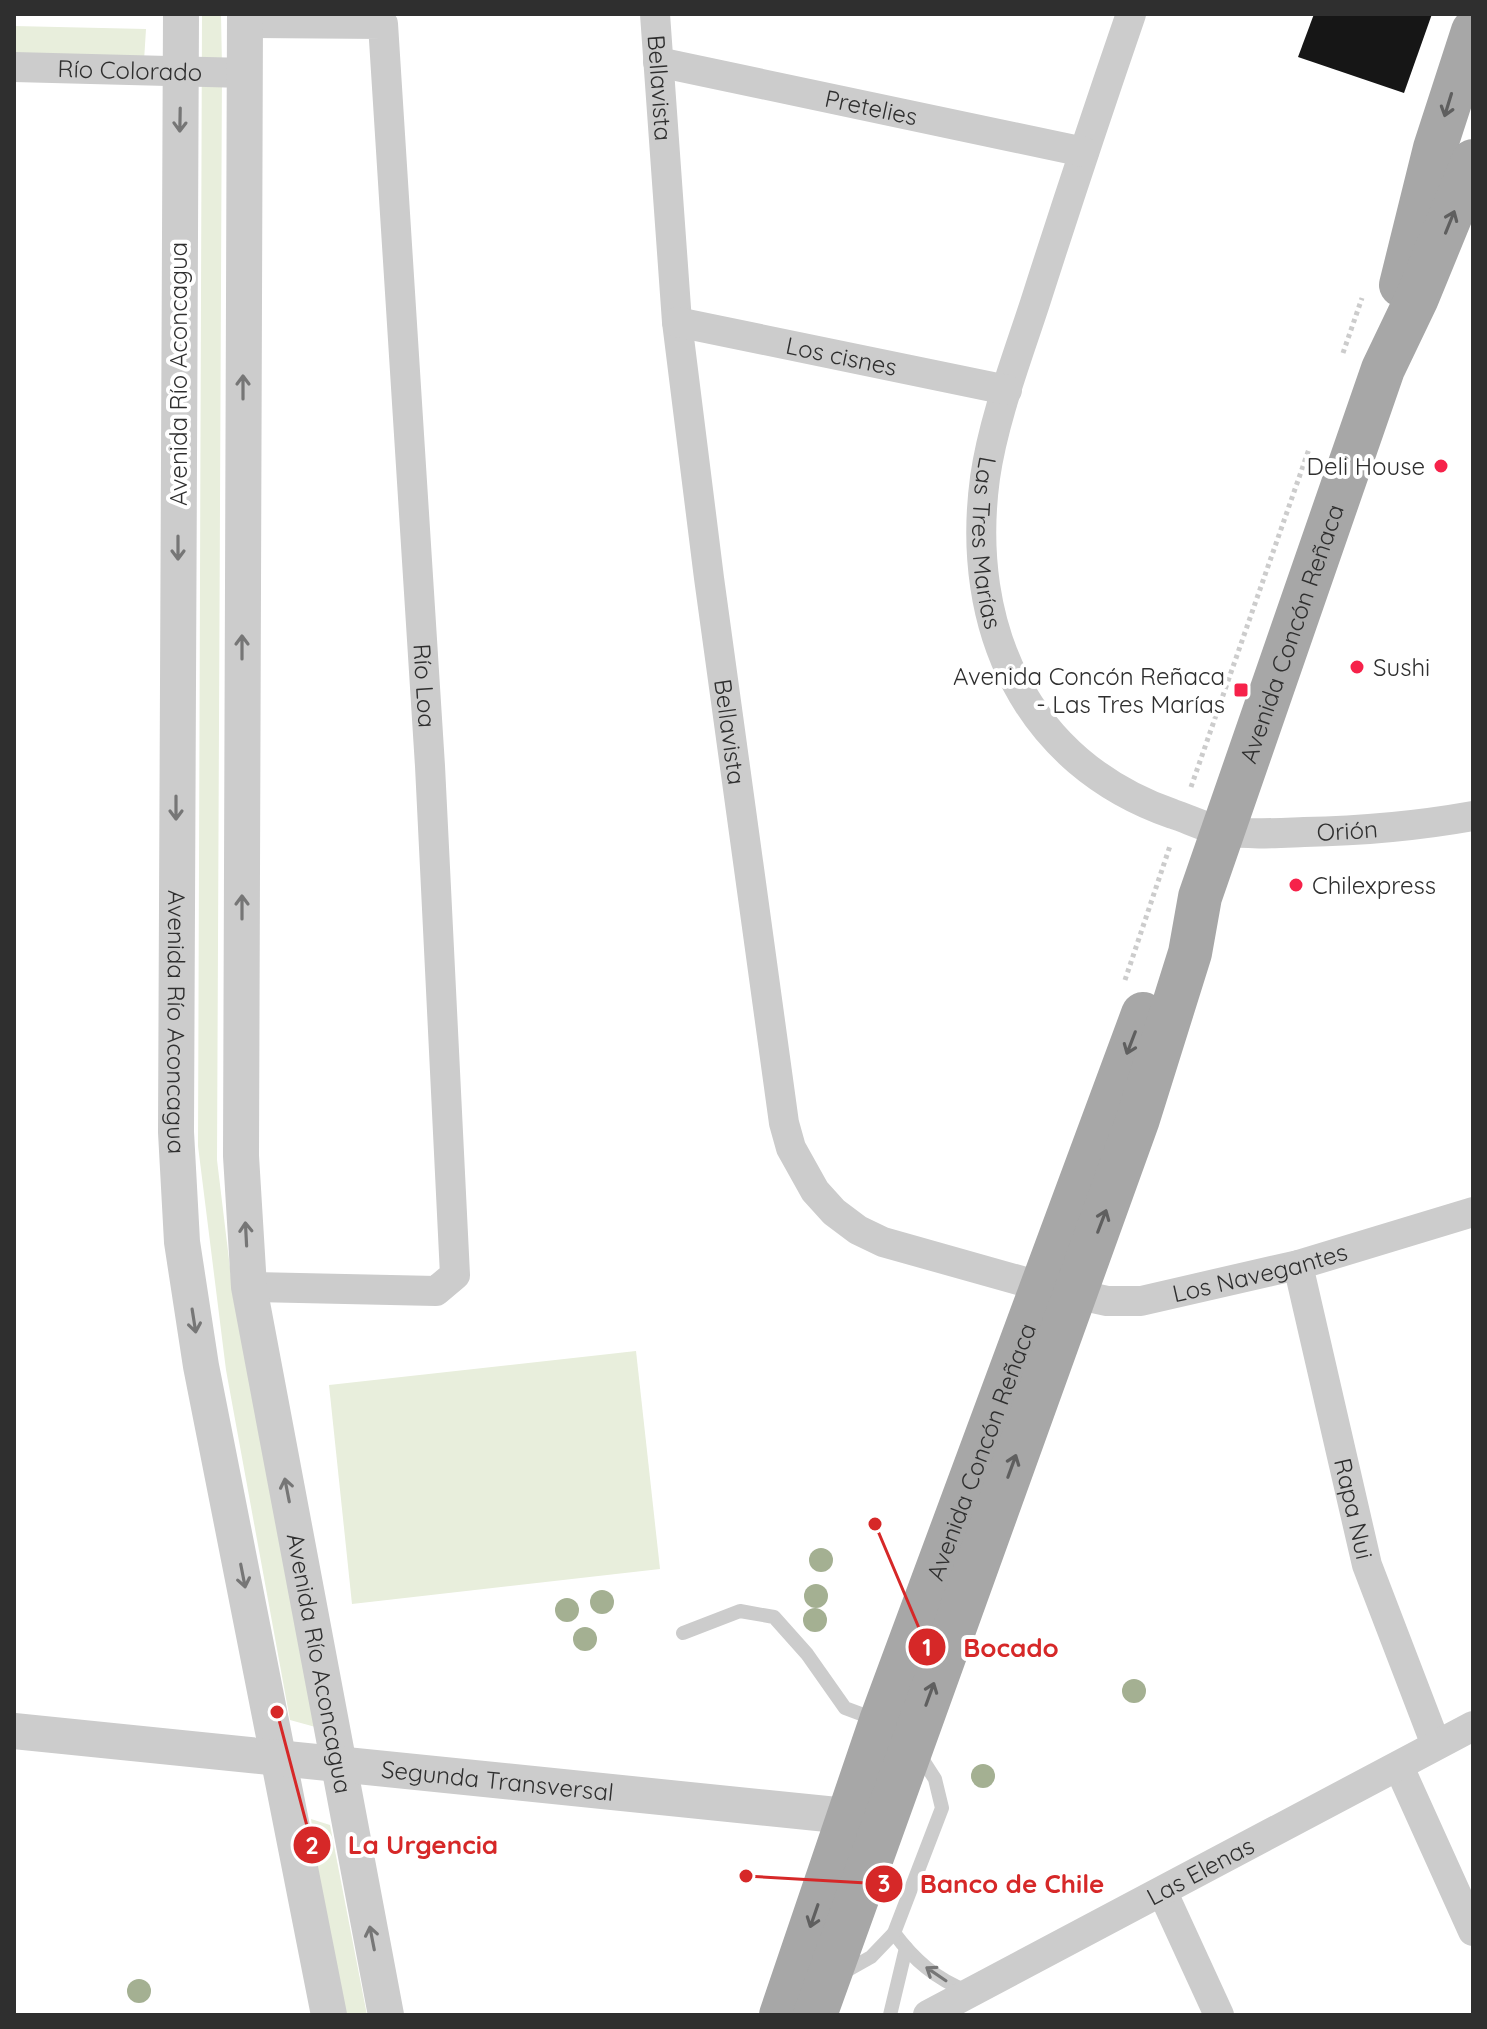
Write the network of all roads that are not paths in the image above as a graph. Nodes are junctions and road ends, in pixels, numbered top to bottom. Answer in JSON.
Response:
{"nodes":[{"id":1,"x":181,"y":14,"type":"edge"},
{"id":2,"x":655,"y":14,"type":"edge"},
{"id":3,"x":1131,"y":14,"type":"edge"},
{"id":4,"x":246,"y":18,"type":"edge"},
{"id":5,"x":1473,"y":31,"type":"edge"},
{"id":6,"x":658,"y":62,"type":"junction"},
{"id":7,"x":14,"y":67,"type":"edge"},
{"id":8,"x":180,"y":72,"type":"junction"},
{"id":9,"x":245,"y":73,"type":"junction"},
{"id":10,"x":1084,"y":152,"type":"junction"},
{"id":11,"x":1473,"y":161,"type":"edge"},
{"id":12,"x":677,"y":322,"type":"junction"},
{"id":13,"x":1383,"y":369,"type":"junction"},
{"id":14,"x":1007,"y":390,"type":"junction"},
{"id":15,"x":1473,"y":816,"type":"edge"},
{"id":16,"x":1223,"y":831,"type":"junction"},
{"id":17,"x":1473,"y":1212,"type":"edge"},
{"id":18,"x":1298,"y":1265,"type":"junction"},
{"id":19,"x":249,"y":1287,"type":"junction"},
{"id":20,"x":1059,"y":1290,"type":"junction"},
{"id":21,"x":683,"y":1633,"type":"dead end"},
{"id":22,"x":1473,"y":1726,"type":"edge"},
{"id":23,"x":14,"y":1731,"type":"edge"},
{"id":24,"x":896,"y":1733,"type":"junction"},
{"id":25,"x":1436,"y":1745,"type":"junction"},
{"id":26,"x":279,"y":1760,"type":"junction"},
{"id":27,"x":340,"y":1766,"type":"junction"},
{"id":28,"x":1399,"y":1767,"type":"junction"},
{"id":29,"x":866,"y":1818,"type":"junction"},
{"id":30,"x":1163,"y":1893,"type":"junction"},
{"id":31,"x":1473,"y":1931,"type":"edge"},
{"id":32,"x":894,"y":1933,"type":"junction"},
{"id":33,"x":906,"y":1948,"type":"junction"},
{"id":34,"x":971,"y":1993,"type":"junction"},
{"id":35,"x":821,"y":1997,"type":"edge"},
{"id":36,"x":329,"y":2015,"type":"edge"},
{"id":37,"x":386,"y":2015,"type":"edge"},
{"id":38,"x":781,"y":2015,"type":"edge"},
{"id":39,"x":890,"y":2015,"type":"edge"},
{"id":40,"x":928,"y":2015,"type":"edge"},
{"id":41,"x":1219,"y":2015,"type":"edge"}],
"edges":[{"from":1,"to":8,"type":"street","name":"Avenida Río Aconcagua"},
{"from":2,"to":6,"type":"street","name":"Bellavista"},
{"from":3,"to":10,"type":"street","name":"Las Tres Marías"},
{"from":4,"to":9,"type":"street","name":"Avenida Río Aconcagua"},
{"from":4,"to":19,"type":"street","name":"Río Loa"},
{"from":5,"to":13,"type":"main road","name":"Avenida Concón Reñaca","one_way":true},
{"from":6,"to":10,"type":"street","name":"Pretelies"},
{"from":6,"to":12,"type":"street","name":"Bellavista"},
{"from":7,"to":8,"type":"street","name":"Río Colorado"},
{"from":8,"to":9,"type":"street","name":"Río Colorado"},
{"from":8,"to":26,"type":"street","name":"Avenida Río Aconcagua","one_way":true},
{"from":19,"to":9,"type":"street","name":"Avenida Río Aconcagua","one_way":true},
{"from":10,"to":14,"type":"street","name":"Las Tres Marías"},
{"from":13,"to":11,"type":"main road","name":"Avenida Concón Reñaca","one_way":true},
{"from":12,"to":14,"type":"street","name":"Los cisnes"},
{"from":12,"to":20,"type":"street","name":"Bellavista"},
{"from":13,"to":16,"type":"main road","name":"Avenida Concón Reñaca"},
{"from":14,"to":16,"type":"street","name":"Las Tres Marías"},
{"from":15,"to":16,"type":"street","name":"Orión"},
{"from":16,"to":20,"type":"main road","name":"Avenida Concón Reñaca"},
{"from":17,"to":18,"type":"street","name":"Los Navegantes"},
{"from":18,"to":20,"type":"street","name":"Los Navegantes"},
{"from":18,"to":25,"type":"street","name":"Rapa Nui"},
{"from":27,"to":19,"type":"street","name":"Avenida Río Aconcagua","one_way":true},
{"from":20,"to":24,"type":"main road","name":"Avenida Concón Reñaca"},
{"from":21,"to":24,"type":"lane"},
{"from":22,"to":25,"type":"street","name":"Las Elenas"},
{"from":23,"to":26,"type":"street","name":"Segunda Transversal"},
{"from":24,"to":29,"type":"main road","name":"Avenida Concón Reñaca"},
{"from":24,"to":32,"type":"lane"},
{"from":25,"to":28,"type":"street","name":"Las Elenas"},
{"from":26,"to":27,"type":"street","name":"Segunda Transversal"},
{"from":26,"to":36,"type":"street","name":"Avenida Río Aconcagua"},
{"from":27,"to":29,"type":"street","name":"Segunda Transversal"},
{"from":37,"to":27,"type":"street","name":"Avenida Río Aconcagua","one_way":true},
{"from":28,"to":30,"type":"street","name":"Las Elenas"},
{"from":28,"to":31,"type":"street"},
{"from":29,"to":35,"type":"main road","name":"Avenida Concón Reñaca"},
{"from":29,"to":38,"type":"main road","name":"Avenida Concón Reñaca","one_way":true},
{"from":30,"to":34,"type":"street","name":"Las Elenas"},
{"from":30,"to":41,"type":"street"},
{"from":32,"to":33,"type":"lane"},
{"from":32,"to":35,"type":"lane"},
{"from":34,"to":33,"type":"lane","one_way":true},
{"from":33,"to":39,"type":"lane"},
{"from":34,"to":40,"type":"street","name":"Las Elenas"}]}
